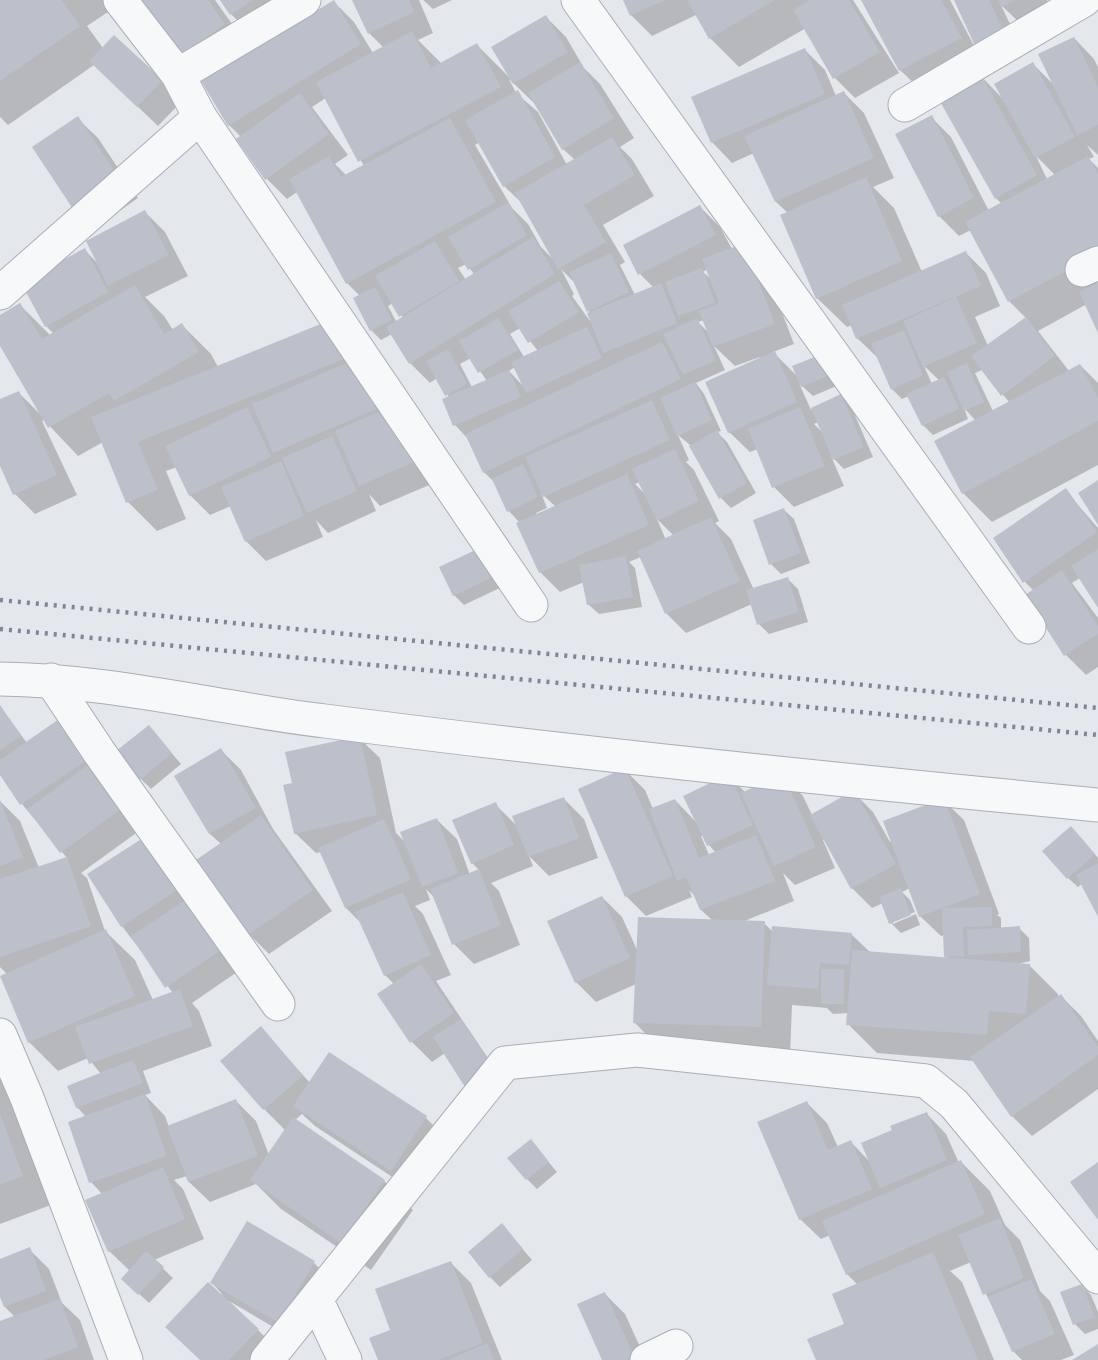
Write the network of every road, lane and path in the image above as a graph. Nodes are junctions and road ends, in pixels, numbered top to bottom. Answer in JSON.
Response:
{"nodes":[{"id":1,"x":120,"y":0,"type":"edge"},
{"id":2,"x":304,"y":0,"type":"edge"},
{"id":3,"x":578,"y":0,"type":"edge"},
{"id":4,"x":1084,"y":0,"type":"edge"},
{"id":5,"x":178,"y":75,"type":"junction"},
{"id":6,"x":905,"y":105,"type":"dead end"},
{"id":7,"x":200,"y":117,"type":"junction"},
{"id":8,"x":0,"y":293,"type":"edge"},
{"id":9,"x":531,"y":605,"type":"dead end"},
{"id":10,"x":1029,"y":627,"type":"dead end"},
{"id":11,"x":0,"y":679,"type":"edge"},
{"id":12,"x":51,"y":680,"type":"junction"},
{"id":13,"x":1098,"y":805,"type":"edge"},
{"id":14,"x":278,"y":1004,"type":"dead end"},
{"id":15,"x":0,"y":1035,"type":"edge"},
{"id":16,"x":1098,"y":1277,"type":"edge"},
{"id":17,"x":316,"y":1299,"type":"junction"},
{"id":18,"x":676,"y":1346,"type":"dead end"},
{"id":19,"x":126,"y":1360,"type":"edge"},
{"id":20,"x":267,"y":1360,"type":"edge"},
{"id":21,"x":345,"y":1360,"type":"edge"},
{"id":22,"x":647,"y":1360,"type":"edge"}],
"edges":[{"from":1,"to":5,"type":"street"},
{"from":2,"to":5,"type":"street"},
{"from":3,"to":10,"type":"street"},
{"from":4,"to":6,"type":"street"},
{"from":5,"to":7,"type":"street"},
{"from":7,"to":8,"type":"street"},
{"from":7,"to":9,"type":"street"},
{"from":11,"to":12,"type":"street"},
{"from":12,"to":13,"type":"street"},
{"from":12,"to":14,"type":"street"},
{"from":15,"to":19,"type":"street"},
{"from":16,"to":17,"type":"street"},
{"from":17,"to":20,"type":"street"},
{"from":17,"to":21,"type":"street"},
{"from":18,"to":22,"type":"street"}]}
